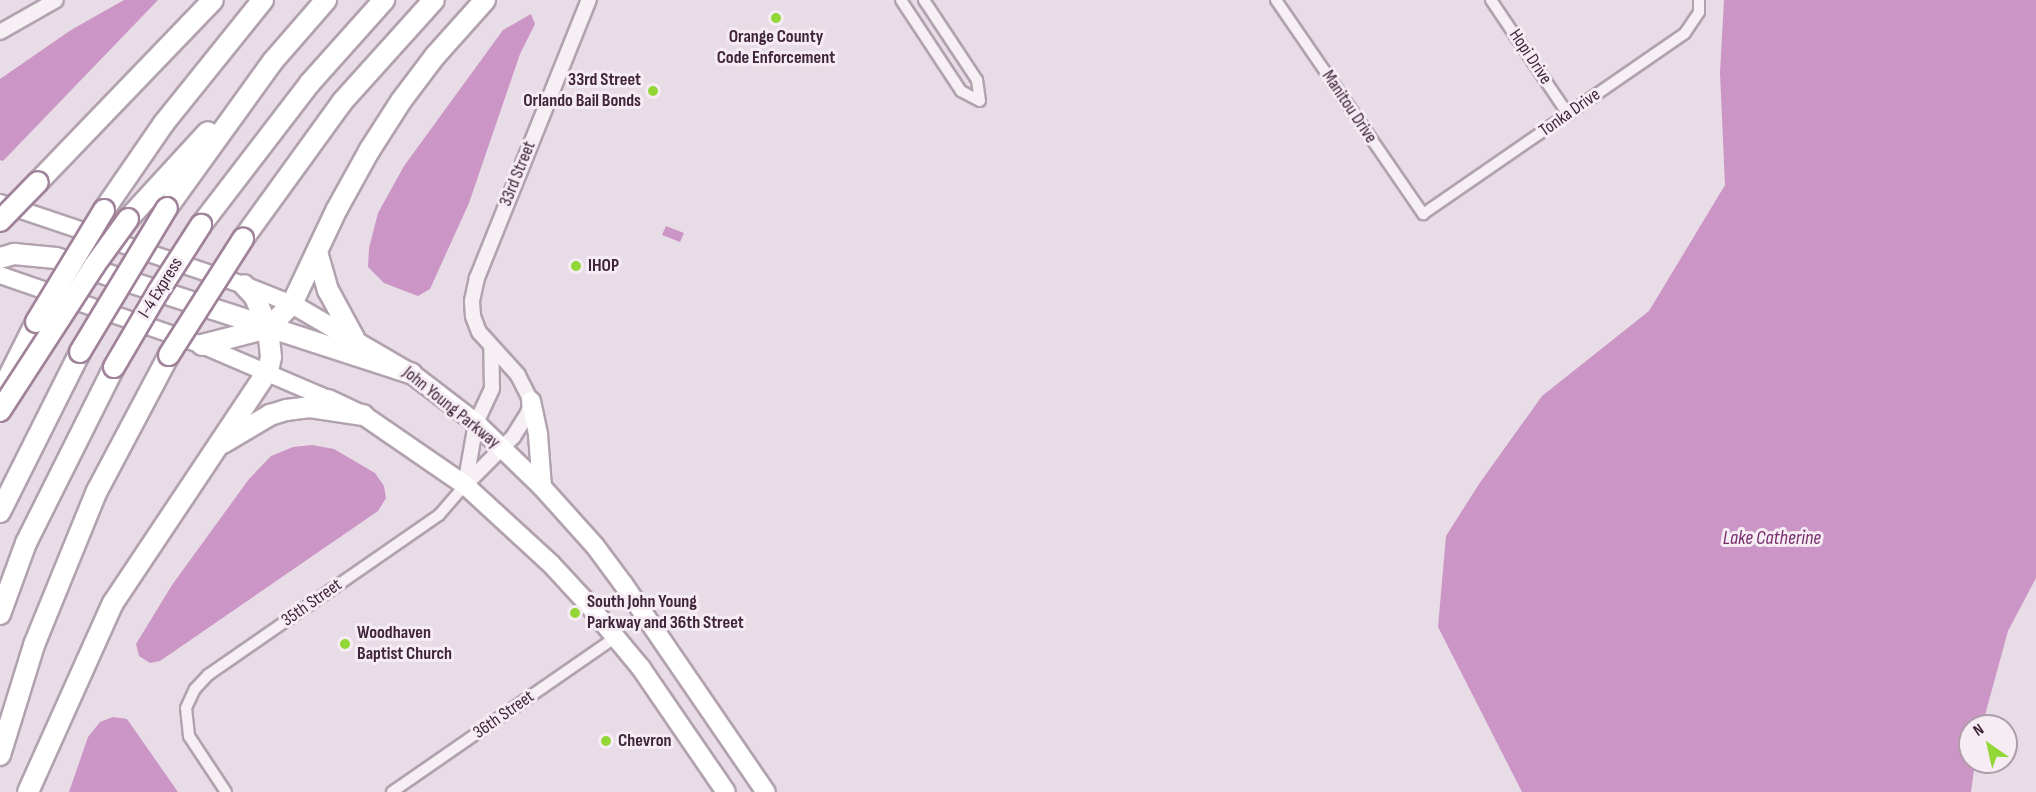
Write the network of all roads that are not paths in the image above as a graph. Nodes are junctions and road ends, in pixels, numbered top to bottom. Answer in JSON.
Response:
{"nodes":[{"id":1,"x":56,"y":0,"type":"edge"},
{"id":2,"x":213,"y":0,"type":"edge"},
{"id":3,"x":263,"y":0,"type":"edge"},
{"id":4,"x":326,"y":0,"type":"edge"},
{"id":5,"x":384,"y":0,"type":"edge"},
{"id":6,"x":434,"y":0,"type":"edge"},
{"id":7,"x":485,"y":0,"type":"edge"},
{"id":8,"x":589,"y":0,"type":"edge"},
{"id":9,"x":901,"y":0,"type":"edge"},
{"id":10,"x":924,"y":0,"type":"edge"},
{"id":11,"x":1276,"y":0,"type":"edge"},
{"id":12,"x":1491,"y":0,"type":"edge"},
{"id":13,"x":1699,"y":0,"type":"edge"},
{"id":14,"x":0,"y":32,"type":"edge"},
{"id":15,"x":273,"y":61,"type":"junction"},
{"id":16,"x":1569,"y":114,"type":"junction"},
{"id":17,"x":0,"y":203,"type":"edge"},
{"id":18,"x":1423,"y":214,"type":"joint"},
{"id":19,"x":0,"y":221,"type":"edge"},
{"id":20,"x":317,"y":252,"type":"junction"},
{"id":21,"x":0,"y":258,"type":"edge"},
{"id":22,"x":0,"y":275,"type":"edge"},
{"id":23,"x":244,"y":285,"type":"junction"},
{"id":24,"x":292,"y":304,"type":"junction"},
{"id":25,"x":268,"y":327,"type":"junction"},
{"id":26,"x":354,"y":338,"type":"junction"},
{"id":27,"x":202,"y":345,"type":"junction"},
{"id":28,"x":491,"y":349,"type":"junction"},
{"id":29,"x":268,"y":371,"type":"junction"},
{"id":30,"x":412,"y":374,"type":"junction"},
{"id":31,"x":0,"y":394,"type":"edge"},
{"id":32,"x":328,"y":399,"type":"joint"},
{"id":33,"x":531,"y":401,"type":"junction"},
{"id":34,"x":0,"y":411,"type":"edge"},
{"id":35,"x":363,"y":415,"type":"junction"},
{"id":36,"x":476,"y":423,"type":"junction"},
{"id":37,"x":502,"y":448,"type":"junction"},
{"id":38,"x":213,"y":450,"type":"junction"},
{"id":39,"x":465,"y":485,"type":"junction"},
{"id":40,"x":542,"y":487,"type":"junction"},
{"id":41,"x":0,"y":513,"type":"edge"},
{"id":42,"x":0,"y":614,"type":"edge"},
{"id":43,"x":616,"y":637,"type":"junction"},
{"id":44,"x":0,"y":755,"type":"edge"},
{"id":45,"x":27,"y":792,"type":"edge"},
{"id":46,"x":226,"y":792,"type":"edge"},
{"id":47,"x":392,"y":792,"type":"edge"},
{"id":48,"x":726,"y":792,"type":"edge"},
{"id":49,"x":766,"y":792,"type":"edge"}],
"edges":[{"from":1,"to":14,"type":"street"},
{"from":2,"to":19,"type":"highway","bridge":true},
{"from":3,"to":31,"type":"highway","bridge":true},
{"from":4,"to":15,"type":"highway","name":"I-4 Express"},
{"from":5,"to":42,"type":"highway","name":"I-4 Express","bridge":true},
{"from":6,"to":44,"type":"highway","bridge":true},
{"from":7,"to":20,"type":"highway"},
{"from":8,"to":28,"type":"street","name":"33rd Street"},
{"from":9,"to":10,"type":"street"},
{"from":11,"to":18,"type":"street","name":"Manitou Drive"},
{"from":12,"to":16,"type":"street","name":"Hopi Drive"},
{"from":13,"to":16,"type":"street","name":"Tonka Drive"},
{"from":15,"to":34,"type":"highway","bridge":true},
{"from":15,"to":41,"type":"highway","name":"I-4 Express","bridge":true},
{"from":16,"to":18,"type":"street","name":"Tonka Drive"},
{"from":17,"to":23,"type":"main road","name":"John Young Parkway"},
{"from":20,"to":24,"type":"highway"},
{"from":20,"to":26,"type":"highway"},
{"from":21,"to":25,"type":"highway"},
{"from":22,"to":27,"type":"main road"},
{"from":23,"to":24,"type":"main road","name":"John Young Parkway"},
{"from":23,"to":25,"type":"highway"},
{"from":24,"to":25,"type":"highway"},
{"from":24,"to":26,"type":"highway","name":"John Young Parkway"},
{"from":25,"to":27,"type":"highway"},
{"from":25,"to":29,"type":"highway"},
{"from":25,"to":30,"type":"highway"},
{"from":26,"to":30,"type":"highway","name":"John Young Parkway"},
{"from":27,"to":29,"type":"main road"},
{"from":28,"to":33,"type":"street","name":"33rd Street"},
{"from":28,"to":36,"type":"street","name":"33rd Street"},
{"from":29,"to":32,"type":"main road"},
{"from":29,"to":38,"type":"highway"},
{"from":30,"to":36,"type":"highway","name":"John Young Parkway"},
{"from":32,"to":35,"type":"highway"},
{"from":33,"to":37,"type":"street"},
{"from":33,"to":40,"type":"highway"},
{"from":35,"to":38,"type":"highway"},
{"from":35,"to":39,"type":"highway"},
{"from":36,"to":37,"type":"highway","name":"John Young Parkway"},
{"from":36,"to":39,"type":"street","name":"33rd Street"},
{"from":37,"to":39,"type":"street"},
{"from":37,"to":40,"type":"highway","name":"John Young Parkway"},
{"from":38,"to":45,"type":"highway"},
{"from":39,"to":43,"type":"highway"},
{"from":39,"to":46,"type":"street","name":"35th Street"},
{"from":40,"to":49,"type":"highway","name":"John Young Parkway"},
{"from":43,"to":47,"type":"street","name":"36th Street"},
{"from":43,"to":48,"type":"highway"}]}
